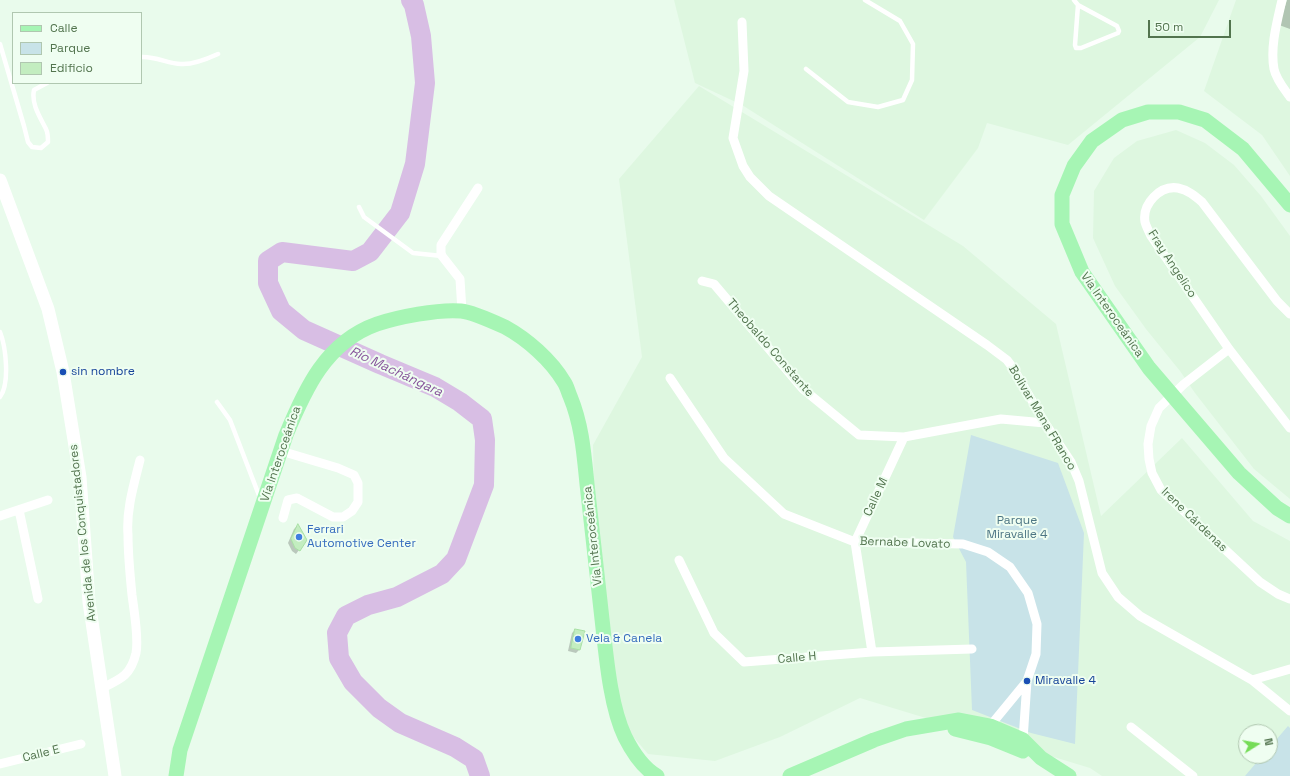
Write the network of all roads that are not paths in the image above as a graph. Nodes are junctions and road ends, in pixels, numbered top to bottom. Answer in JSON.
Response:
{"nodes":[{"id":1,"x":865,"y":0,"type":"edge"},
{"id":2,"x":1074,"y":0,"type":"edge"},
{"id":3,"x":1282,"y":0,"type":"edge"},
{"id":4,"x":1078,"y":5,"type":"junction"},
{"id":5,"x":742,"y":22,"type":"dead end"},
{"id":6,"x":0,"y":44,"type":"edge"},
{"id":7,"x":218,"y":54,"type":"dead end"},
{"id":8,"x":142,"y":57,"type":"edge"},
{"id":9,"x":806,"y":69,"type":"dead end"},
{"id":10,"x":45,"y":84,"type":"edge"},
{"id":11,"x":1290,"y":97,"type":"edge"},
{"id":12,"x":0,"y":180,"type":"edge"},
{"id":13,"x":478,"y":188,"type":"dead end"},
{"id":14,"x":1290,"y":205,"type":"edge"},
{"id":15,"x":358,"y":207,"type":"dead end"},
{"id":16,"x":442,"y":256,"type":"junction"},
{"id":17,"x":702,"y":281,"type":"dead end"},
{"id":18,"x":462,"y":311,"type":"junction"},
{"id":19,"x":1290,"y":314,"type":"edge"},
{"id":20,"x":0,"y":332,"type":"edge"},
{"id":21,"x":1229,"y":349,"type":"junction"},
{"id":22,"x":670,"y":378,"type":"dead end"},
{"id":23,"x":0,"y":397,"type":"edge"},
{"id":24,"x":217,"y":402,"type":"dead end"},
{"id":25,"x":1045,"y":423,"type":"junction"},
{"id":26,"x":1290,"y":428,"type":"edge"},
{"id":27,"x":904,"y":437,"type":"junction"},
{"id":28,"x":281,"y":451,"type":"junction"},
{"id":29,"x":140,"y":460,"type":"dead end"},
{"id":30,"x":48,"y":500,"type":"dead end"},
{"id":31,"x":263,"y":505,"type":"junction"},
{"id":32,"x":19,"y":510,"type":"junction"},
{"id":33,"x":0,"y":516,"type":"edge"},
{"id":34,"x":1290,"y":516,"type":"edge"},
{"id":35,"x":283,"y":518,"type":"dead end"},
{"id":36,"x":855,"y":542,"type":"junction"},
{"id":37,"x":679,"y":560,"type":"dead end"},
{"id":38,"x":38,"y":599,"type":"dead end"},
{"id":39,"x":1290,"y":599,"type":"edge"},
{"id":40,"x":972,"y":648,"type":"dead end"},
{"id":41,"x":872,"y":652,"type":"junction"},
{"id":42,"x":1290,"y":669,"type":"edge"},
{"id":43,"x":1252,"y":680,"type":"junction"},
{"id":44,"x":1027,"y":681,"type":"junction"},
{"id":45,"x":102,"y":688,"type":"junction"},
{"id":46,"x":1290,"y":711,"type":"edge"},
{"id":47,"x":937,"y":724,"type":"junction"},
{"id":48,"x":990,"y":726,"type":"junction"},
{"id":49,"x":1131,"y":727,"type":"dead end"},
{"id":50,"x":1023,"y":740,"type":"junction"},
{"id":51,"x":81,"y":744,"type":"dead end"},
{"id":52,"x":1041,"y":758,"type":"junction"},
{"id":53,"x":0,"y":764,"type":"edge"},
{"id":54,"x":115,"y":776,"type":"edge"},
{"id":55,"x":176,"y":776,"type":"edge"},
{"id":56,"x":657,"y":776,"type":"edge"},
{"id":57,"x":790,"y":776,"type":"edge"},
{"id":58,"x":1069,"y":776,"type":"edge"},
{"id":59,"x":1193,"y":776,"type":"edge"}],
"edges":[{"from":1,"to":9,"type":"lane"},
{"from":2,"to":4,"type":"lane"},
{"from":3,"to":11,"type":"street"},
{"from":4,"to":4,"type":"lane"},
{"from":5,"to":25,"type":"street","name":"Bolivar Mena FRanco"},
{"from":6,"to":10,"type":"lane"},
{"from":7,"to":8,"type":"lane"},
{"from":12,"to":45,"type":"street","name":"Avenida de los Conquistadores"},
{"from":13,"to":16,"type":"street"},
{"from":14,"to":34,"type":"main road","name":"Vía Interoceánica"},
{"from":15,"to":16,"type":"lane"},
{"from":16,"to":18,"type":"street"},
{"from":17,"to":27,"type":"street","name":"Theobaldo Constante"},
{"from":18,"to":28,"type":"main road","name":"Vía Interoceánica"},
{"from":18,"to":56,"type":"main road","name":"Vía Interoceánica"},
{"from":19,"to":21,"type":"street","name":"Fray Angelico"},
{"from":20,"to":23,"type":"lane"},
{"from":21,"to":26,"type":"street","name":"Fray Angelico"},
{"from":21,"to":39,"type":"street","name":"Irene Cárdenas"},
{"from":22,"to":36,"type":"street","name":"Bernabe Lovato"},
{"from":24,"to":31,"type":"lane"},
{"from":25,"to":27,"type":"street","name":"Theobaldo Constante"},
{"from":25,"to":43,"type":"street","name":"Bolivar Mena FRanco"},
{"from":27,"to":36,"type":"street","name":"Calle M"},
{"from":28,"to":31,"type":"main road","name":"Vía Interoceánica"},
{"from":28,"to":35,"type":"street"},
{"from":29,"to":45,"type":"street"},
{"from":30,"to":32,"type":"street"},
{"from":31,"to":55,"type":"main road","name":"Vía Interoceánica"},
{"from":32,"to":33,"type":"street"},
{"from":32,"to":38,"type":"street"},
{"from":36,"to":41,"type":"street"},
{"from":36,"to":44,"type":"street","name":"Bernabe Lovato"},
{"from":37,"to":41,"type":"street","name":"Calle H"},
{"from":40,"to":41,"type":"street","name":"Calle H"},
{"from":42,"to":43,"type":"street"},
{"from":43,"to":46,"type":"street","name":"Bolivar Mena FRanco"},
{"from":44,"to":48,"type":"street","name":"Bernabe Lovato"},
{"from":44,"to":50,"type":"street","name":"Bernabe Lovato"},
{"from":45,"to":54,"type":"street","name":"Avenida de los Conquistadores"},
{"from":47,"to":48,"type":"main road"},
{"from":47,"to":52,"type":"main road"},
{"from":47,"to":57,"type":"main road"},
{"from":48,"to":50,"type":"main road"},
{"from":49,"to":59,"type":"street"},
{"from":50,"to":52,"type":"main road"},
{"from":51,"to":53,"type":"street","name":"Calle E"},
{"from":52,"to":58,"type":"main road"}]}
